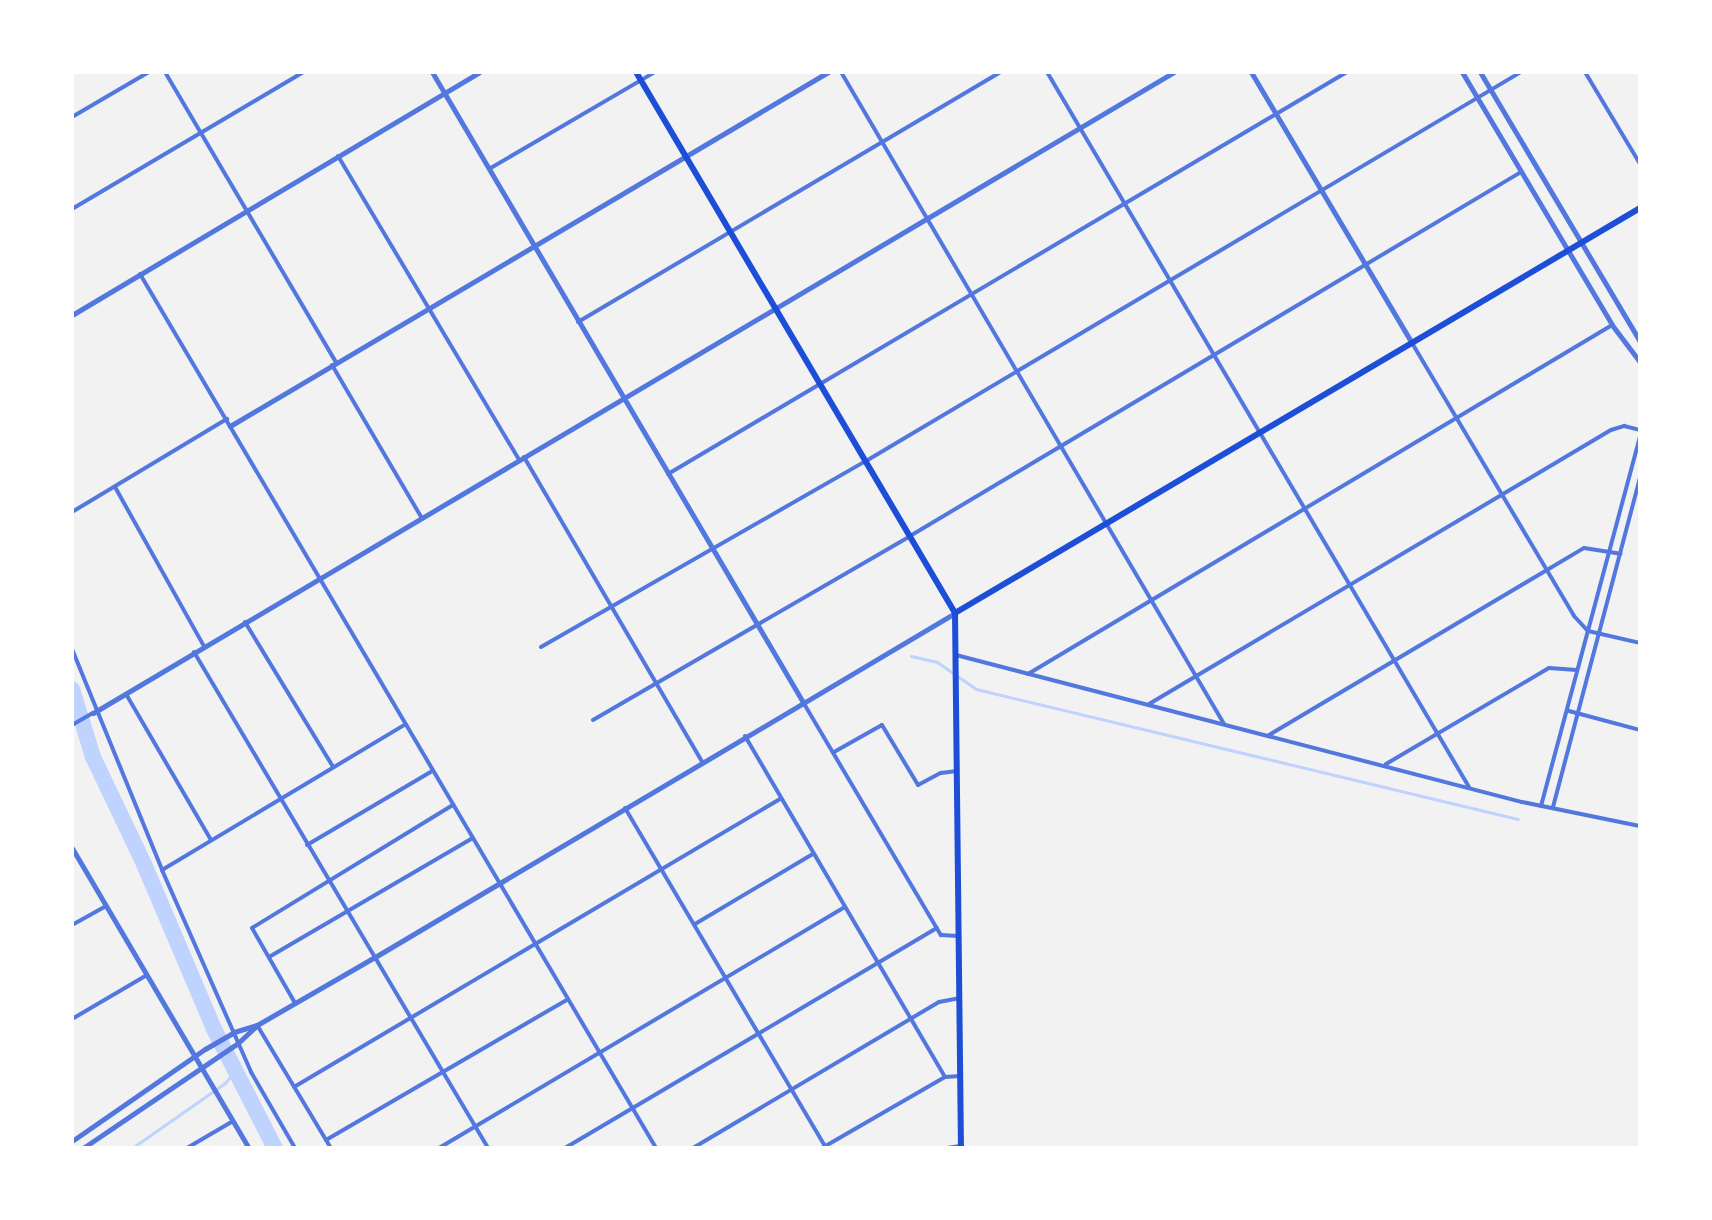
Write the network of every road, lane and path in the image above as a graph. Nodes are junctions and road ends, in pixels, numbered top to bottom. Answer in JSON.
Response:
{"nodes":[{"id":1,"x":149,"y":72,"type":"edge"},
{"id":2,"x":165,"y":72,"type":"edge"},
{"id":3,"x":304,"y":72,"type":"edge"},
{"id":4,"x":432,"y":72,"type":"edge"},
{"id":5,"x":479,"y":72,"type":"edge"},
{"id":6,"x":636,"y":72,"type":"edge"},
{"id":7,"x":655,"y":72,"type":"edge"},
{"id":8,"x":828,"y":72,"type":"edge"},
{"id":9,"x":841,"y":72,"type":"edge"},
{"id":10,"x":1001,"y":72,"type":"edge"},
{"id":11,"x":1047,"y":72,"type":"edge"},
{"id":12,"x":1174,"y":72,"type":"edge"},
{"id":13,"x":1251,"y":72,"type":"edge"},
{"id":14,"x":1347,"y":72,"type":"edge"},
{"id":15,"x":1462,"y":72,"type":"edge"},
{"id":16,"x":1480,"y":72,"type":"edge"},
{"id":17,"x":1521,"y":72,"type":"edge"},
{"id":18,"x":1585,"y":72,"type":"edge"},
{"id":19,"x":641,"y":81,"type":"junction"},
{"id":20,"x":1490,"y":89,"type":"junction"},
{"id":21,"x":444,"y":93,"type":"junction"},
{"id":22,"x":1476,"y":97,"type":"junction"},
{"id":23,"x":1275,"y":113,"type":"junction"},
{"id":24,"x":72,"y":117,"type":"edge"},
{"id":25,"x":1080,"y":128,"type":"junction"},
{"id":26,"x":201,"y":134,"type":"junction"},
{"id":27,"x":882,"y":142,"type":"junction"},
{"id":28,"x":338,"y":155,"type":"junction"},
{"id":29,"x":686,"y":156,"type":"junction"},
{"id":30,"x":1640,"y":164,"type":"edge"},
{"id":31,"x":489,"y":169,"type":"junction"},
{"id":32,"x":1522,"y":172,"type":"junction"},
{"id":33,"x":1321,"y":190,"type":"junction"},
{"id":34,"x":1124,"y":204,"type":"junction"},
{"id":35,"x":1640,"y":208,"type":"edge"},
{"id":36,"x":72,"y":209,"type":"edge"},
{"id":37,"x":246,"y":210,"type":"junction"},
{"id":38,"x":928,"y":219,"type":"junction"},
{"id":39,"x":730,"y":232,"type":"junction"},
{"id":40,"x":1580,"y":244,"type":"junction"},
{"id":41,"x":533,"y":245,"type":"junction"},
{"id":42,"x":1567,"y":252,"type":"junction"},
{"id":43,"x":1367,"y":266,"type":"junction"},
{"id":44,"x":140,"y":274,"type":"junction"},
{"id":45,"x":1170,"y":280,"type":"junction"},
{"id":46,"x":973,"y":295,"type":"junction"},
{"id":47,"x":429,"y":307,"type":"junction"},
{"id":48,"x":775,"y":309,"type":"junction"},
{"id":49,"x":72,"y":315,"type":"edge"},
{"id":50,"x":578,"y":322,"type":"junction"},
{"id":51,"x":1612,"y":325,"type":"junction"},
{"id":52,"x":1640,"y":341,"type":"edge"},
{"id":53,"x":1412,"y":343,"type":"junction"},
{"id":54,"x":1215,"y":356,"type":"junction"},
{"id":55,"x":1640,"y":362,"type":"edge"},
{"id":56,"x":334,"y":364,"type":"junction"},
{"id":57,"x":1018,"y":370,"type":"junction"},
{"id":58,"x":820,"y":386,"type":"junction"},
{"id":59,"x":624,"y":398,"type":"junction"},
{"id":60,"x":1457,"y":419,"type":"junction"},
{"id":61,"x":228,"y":422,"type":"junction"},
{"id":62,"x":1640,"y":430,"type":"edge"},
{"id":63,"x":1260,"y":431,"type":"junction"},
{"id":64,"x":1640,"y":437,"type":"edge"},
{"id":65,"x":1063,"y":446,"type":"junction"},
{"id":66,"x":521,"y":459,"type":"junction"},
{"id":67,"x":866,"y":461,"type":"junction"},
{"id":68,"x":668,"y":474,"type":"junction"},
{"id":69,"x":1640,"y":478,"type":"edge"},
{"id":70,"x":115,"y":487,"type":"junction"},
{"id":71,"x":1501,"y":493,"type":"junction"},
{"id":72,"x":1305,"y":507,"type":"junction"},
{"id":73,"x":72,"y":512,"type":"edge"},
{"id":74,"x":421,"y":517,"type":"junction"},
{"id":75,"x":1107,"y":521,"type":"junction"},
{"id":76,"x":910,"y":536,"type":"junction"},
{"id":77,"x":713,"y":550,"type":"junction"},
{"id":78,"x":1609,"y":551,"type":"junction"},
{"id":79,"x":1621,"y":554,"type":"junction"},
{"id":80,"x":1546,"y":570,"type":"junction"},
{"id":81,"x":320,"y":578,"type":"junction"},
{"id":82,"x":1350,"y":584,"type":"junction"},
{"id":83,"x":1152,"y":598,"type":"junction"},
{"id":84,"x":610,"y":609,"type":"junction"},
{"id":85,"x":955,"y":613,"type":"junction"},
{"id":86,"x":245,"y":622,"type":"junction"},
{"id":87,"x":758,"y":625,"type":"junction"},
{"id":88,"x":1588,"y":631,"type":"junction"},
{"id":89,"x":1599,"y":633,"type":"junction"},
{"id":90,"x":1640,"y":643,"type":"edge"},
{"id":91,"x":204,"y":646,"type":"junction"},
{"id":92,"x":541,"y":647,"type":"dead end"},
{"id":93,"x":72,"y":649,"type":"edge"},
{"id":94,"x":194,"y":652,"type":"junction"},
{"id":95,"x":955,"y":655,"type":"junction"},
{"id":96,"x":1395,"y":661,"type":"junction"},
{"id":97,"x":1577,"y":670,"type":"junction"},
{"id":98,"x":1028,"y":674,"type":"junction"},
{"id":99,"x":1198,"y":674,"type":"junction"},
{"id":100,"x":655,"y":684,"type":"junction"},
{"id":101,"x":125,"y":692,"type":"junction"},
{"id":102,"x":803,"y":702,"type":"junction"},
{"id":103,"x":1149,"y":704,"type":"junction"},
{"id":104,"x":1568,"y":710,"type":"junction"},
{"id":105,"x":95,"y":711,"type":"junction"},
{"id":106,"x":1579,"y":714,"type":"junction"},
{"id":107,"x":593,"y":720,"type":"dead end"},
{"id":108,"x":406,"y":724,"type":"junction"},
{"id":109,"x":1224,"y":724,"type":"junction"},
{"id":110,"x":72,"y":725,"type":"edge"},
{"id":111,"x":1640,"y":730,"type":"edge"},
{"id":112,"x":1438,"y":734,"type":"junction"},
{"id":113,"x":1269,"y":735,"type":"junction"},
{"id":114,"x":745,"y":736,"type":"junction"},
{"id":115,"x":834,"y":752,"type":"junction"},
{"id":116,"x":702,"y":762,"type":"junction"},
{"id":117,"x":1385,"y":765,"type":"junction"},
{"id":118,"x":333,"y":768,"type":"junction"},
{"id":119,"x":433,"y":771,"type":"junction"},
{"id":120,"x":957,"y":771,"type":"junction"},
{"id":121,"x":1469,"y":787,"type":"junction"},
{"id":122,"x":280,"y":799,"type":"junction"},
{"id":123,"x":780,"y":799,"type":"junction"},
{"id":124,"x":453,"y":805,"type":"junction"},
{"id":125,"x":1541,"y":806,"type":"junction"},
{"id":126,"x":1553,"y":807,"type":"junction"},
{"id":127,"x":625,"y":808,"type":"junction"},
{"id":128,"x":1640,"y":826,"type":"edge"},
{"id":129,"x":473,"y":838,"type":"junction"},
{"id":130,"x":211,"y":840,"type":"junction"},
{"id":131,"x":307,"y":845,"type":"junction"},
{"id":132,"x":72,"y":848,"type":"edge"},
{"id":133,"x":813,"y":854,"type":"junction"},
{"id":134,"x":661,"y":869,"type":"junction"},
{"id":135,"x":162,"y":870,"type":"junction"},
{"id":136,"x":328,"y":881,"type":"junction"},
{"id":137,"x":499,"y":883,"type":"junction"},
{"id":138,"x":106,"y":906,"type":"junction"},
{"id":139,"x":845,"y":907,"type":"junction"},
{"id":140,"x":347,"y":913,"type":"junction"},
{"id":141,"x":72,"y":925,"type":"edge"},
{"id":142,"x":694,"y":925,"type":"junction"},
{"id":143,"x":937,"y":928,"type":"junction"},
{"id":144,"x":958,"y":936,"type":"junction"},
{"id":145,"x":536,"y":944,"type":"junction"},
{"id":146,"x":269,"y":957,"type":"junction"},
{"id":147,"x":375,"y":957,"type":"junction"},
{"id":148,"x":877,"y":962,"type":"junction"},
{"id":149,"x":147,"y":975,"type":"junction"},
{"id":150,"x":726,"y":979,"type":"junction"},
{"id":151,"x":959,"y":998,"type":"junction"},
{"id":152,"x":568,"y":999,"type":"junction"},
{"id":153,"x":295,"y":1003,"type":"junction"},
{"id":154,"x":411,"y":1018,"type":"junction"},
{"id":155,"x":72,"y":1019,"type":"edge"},
{"id":156,"x":911,"y":1019,"type":"junction"},
{"id":157,"x":257,"y":1025,"type":"junction"},
{"id":158,"x":234,"y":1032,"type":"junction"},
{"id":159,"x":758,"y":1033,"type":"junction"},
{"id":160,"x":235,"y":1045,"type":"junction"},
{"id":161,"x":599,"y":1053,"type":"junction"},
{"id":162,"x":195,"y":1056,"type":"junction"},
{"id":163,"x":201,"y":1067,"type":"junction"},
{"id":164,"x":444,"y":1073,"type":"junction"},
{"id":165,"x":960,"y":1076,"type":"junction"},
{"id":166,"x":945,"y":1077,"type":"junction"},
{"id":167,"x":294,"y":1087,"type":"junction"},
{"id":168,"x":792,"y":1090,"type":"junction"},
{"id":169,"x":633,"y":1108,"type":"junction"},
{"id":170,"x":233,"y":1121,"type":"junction"},
{"id":171,"x":475,"y":1127,"type":"junction"},
{"id":172,"x":326,"y":1140,"type":"junction"},
{"id":173,"x":72,"y":1141,"type":"edge"},
{"id":174,"x":824,"y":1147,"type":"edge"},
{"id":175,"x":961,"y":1147,"type":"edge"},
{"id":176,"x":83,"y":1148,"type":"edge"},
{"id":177,"x":187,"y":1148,"type":"edge"},
{"id":178,"x":249,"y":1148,"type":"edge"},
{"id":179,"x":295,"y":1148,"type":"edge"},
{"id":180,"x":331,"y":1148,"type":"edge"},
{"id":181,"x":439,"y":1148,"type":"edge"},
{"id":182,"x":488,"y":1148,"type":"edge"},
{"id":183,"x":565,"y":1148,"type":"edge"},
{"id":184,"x":656,"y":1148,"type":"edge"},
{"id":185,"x":693,"y":1148,"type":"edge"},
{"id":186,"x":947,"y":1148,"type":"edge"}],
"edges":[{"from":1,"to":24,"type":"street"},
{"from":2,"to":26,"type":"street"},
{"from":3,"to":26,"type":"street"},
{"from":4,"to":21,"type":"street"},
{"from":5,"to":21,"type":"street"},
{"from":6,"to":19,"type":"main road"},
{"from":7,"to":19,"type":"street"},
{"from":8,"to":29,"type":"street"},
{"from":9,"to":27,"type":"street"},
{"from":10,"to":27,"type":"street"},
{"from":11,"to":25,"type":"street"},
{"from":12,"to":25,"type":"street"},
{"from":13,"to":23,"type":"street"},
{"from":14,"to":23,"type":"street"},
{"from":15,"to":22,"type":"street"},
{"from":16,"to":20,"type":"street"},
{"from":17,"to":20,"type":"street"},
{"from":18,"to":30,"type":"street"},
{"from":19,"to":29,"type":"main road"},
{"from":19,"to":31,"type":"street"},
{"from":20,"to":22,"type":"street"},
{"from":20,"to":40,"type":"street"},
{"from":21,"to":28,"type":"street"},
{"from":21,"to":31,"type":"street"},
{"from":22,"to":32,"type":"street"},
{"from":22,"to":33,"type":"street"},
{"from":23,"to":33,"type":"street"},
{"from":23,"to":34,"type":"street"},
{"from":25,"to":34,"type":"street"},
{"from":25,"to":38,"type":"street"},
{"from":26,"to":36,"type":"street"},
{"from":26,"to":37,"type":"street"},
{"from":27,"to":38,"type":"street"},
{"from":27,"to":39,"type":"street"},
{"from":28,"to":37,"type":"street"},
{"from":28,"to":47,"type":"street"},
{"from":29,"to":39,"type":"main road"},
{"from":29,"to":41,"type":"street"},
{"from":31,"to":41,"type":"street"},
{"from":32,"to":42,"type":"street"},
{"from":32,"to":43,"type":"street"},
{"from":33,"to":43,"type":"street"},
{"from":33,"to":45,"type":"street"},
{"from":34,"to":45,"type":"street"},
{"from":34,"to":46,"type":"street"},
{"from":35,"to":40,"type":"main road"},
{"from":37,"to":44,"type":"street"},
{"from":37,"to":56,"type":"street"},
{"from":38,"to":46,"type":"street"},
{"from":38,"to":48,"type":"street"},
{"from":39,"to":48,"type":"main road"},
{"from":39,"to":50,"type":"street"},
{"from":40,"to":42,"type":"main road"},
{"from":40,"to":52,"type":"street"},
{"from":41,"to":47,"type":"street"},
{"from":41,"to":50,"type":"street"},
{"from":42,"to":51,"type":"street"},
{"from":42,"to":53,"type":"main road"},
{"from":43,"to":53,"type":"street"},
{"from":43,"to":54,"type":"street"},
{"from":44,"to":49,"type":"street"},
{"from":44,"to":61,"type":"street"},
{"from":45,"to":54,"type":"street"},
{"from":45,"to":57,"type":"street"},
{"from":46,"to":57,"type":"street"},
{"from":46,"to":58,"type":"street"},
{"from":47,"to":56,"type":"street"},
{"from":47,"to":66,"type":"street"},
{"from":48,"to":58,"type":"main road"},
{"from":48,"to":59,"type":"street"},
{"from":50,"to":59,"type":"street"},
{"from":51,"to":55,"type":"street"},
{"from":51,"to":60,"type":"street"},
{"from":53,"to":60,"type":"street"},
{"from":53,"to":63,"type":"main road"},
{"from":54,"to":63,"type":"street"},
{"from":54,"to":65,"type":"street"},
{"from":56,"to":61,"type":"street"},
{"from":56,"to":74,"type":"street"},
{"from":57,"to":65,"type":"street"},
{"from":57,"to":67,"type":"street"},
{"from":58,"to":67,"type":"main road"},
{"from":58,"to":68,"type":"street"},
{"from":59,"to":66,"type":"street"},
{"from":59,"to":68,"type":"street"},
{"from":60,"to":71,"type":"street"},
{"from":60,"to":72,"type":"street"},
{"from":61,"to":70,"type":"street"},
{"from":61,"to":81,"type":"street"},
{"from":62,"to":71,"type":"street"},
{"from":63,"to":72,"type":"street"},
{"from":63,"to":75,"type":"main road"},
{"from":64,"to":78,"type":"street"},
{"from":65,"to":75,"type":"street"},
{"from":65,"to":76,"type":"street"},
{"from":66,"to":74,"type":"street"},
{"from":66,"to":84,"type":"street"},
{"from":67,"to":76,"type":"main road"},
{"from":67,"to":77,"type":"street"},
{"from":68,"to":77,"type":"street"},
{"from":69,"to":79,"type":"street"},
{"from":70,"to":73,"type":"street"},
{"from":70,"to":91,"type":"street"},
{"from":71,"to":80,"type":"street"},
{"from":71,"to":82,"type":"street"},
{"from":72,"to":82,"type":"street"},
{"from":72,"to":83,"type":"street"},
{"from":74,"to":81,"type":"street"},
{"from":75,"to":83,"type":"street"},
{"from":75,"to":85,"type":"main road"},
{"from":76,"to":85,"type":"main road"},
{"from":76,"to":87,"type":"street"},
{"from":77,"to":84,"type":"street"},
{"from":77,"to":87,"type":"street"},
{"from":78,"to":79,"type":"street"},
{"from":78,"to":80,"type":"street"},
{"from":78,"to":88,"type":"street"},
{"from":79,"to":89,"type":"street"},
{"from":80,"to":88,"type":"street"},
{"from":80,"to":96,"type":"street"},
{"from":81,"to":86,"type":"street"},
{"from":81,"to":108,"type":"street"},
{"from":82,"to":96,"type":"street"},
{"from":82,"to":99,"type":"street"},
{"from":83,"to":98,"type":"street"},
{"from":83,"to":99,"type":"street"},
{"from":84,"to":92,"type":"street"},
{"from":84,"to":100,"type":"street"},
{"from":85,"to":95,"type":"main road"},
{"from":85,"to":102,"type":"street"},
{"from":86,"to":91,"type":"street"},
{"from":86,"to":118,"type":"street"},
{"from":87,"to":100,"type":"street"},
{"from":87,"to":102,"type":"street"},
{"from":88,"to":89,"type":"street"},
{"from":88,"to":97,"type":"street"},
{"from":89,"to":90,"type":"street"},
{"from":89,"to":106,"type":"street"},
{"from":91,"to":94,"type":"street"},
{"from":93,"to":105,"type":"street"},
{"from":94,"to":101,"type":"street"},
{"from":94,"to":122,"type":"street"},
{"from":95,"to":98,"type":"street"},
{"from":95,"to":120,"type":"main road"},
{"from":96,"to":112,"type":"street"},
{"from":96,"to":113,"type":"street"},
{"from":97,"to":104,"type":"street"},
{"from":97,"to":112,"type":"street"},
{"from":98,"to":103,"type":"street"},
{"from":99,"to":103,"type":"street"},
{"from":99,"to":109,"type":"street"},
{"from":100,"to":107,"type":"street"},
{"from":100,"to":116,"type":"street"},
{"from":101,"to":105,"type":"street"},
{"from":101,"to":130,"type":"street"},
{"from":102,"to":114,"type":"street"},
{"from":102,"to":115,"type":"street"},
{"from":103,"to":109,"type":"street"},
{"from":104,"to":106,"type":"street"},
{"from":104,"to":125,"type":"street"},
{"from":105,"to":110,"type":"street"},
{"from":105,"to":135,"type":"street"},
{"from":106,"to":111,"type":"street"},
{"from":106,"to":126,"type":"street"},
{"from":108,"to":118,"type":"street"},
{"from":108,"to":119,"type":"street"},
{"from":109,"to":113,"type":"street"},
{"from":112,"to":117,"type":"street"},
{"from":112,"to":121,"type":"street"},
{"from":113,"to":117,"type":"street"},
{"from":114,"to":116,"type":"street"},
{"from":114,"to":123,"type":"street"},
{"from":115,"to":120,"type":"street"},
{"from":115,"to":143,"type":"street"},
{"from":116,"to":127,"type":"street"},
{"from":117,"to":121,"type":"street"},
{"from":118,"to":122,"type":"street"},
{"from":119,"to":124,"type":"street"},
{"from":119,"to":131,"type":"street"},
{"from":120,"to":144,"type":"main road"},
{"from":121,"to":125,"type":"street"},
{"from":122,"to":130,"type":"street"},
{"from":122,"to":131,"type":"street"},
{"from":123,"to":133,"type":"street"},
{"from":123,"to":134,"type":"street"},
{"from":124,"to":129,"type":"street"},
{"from":124,"to":136,"type":"street"},
{"from":125,"to":126,"type":"street"},
{"from":126,"to":128,"type":"street"},
{"from":127,"to":134,"type":"street"},
{"from":127,"to":137,"type":"street"},
{"from":129,"to":137,"type":"street"},
{"from":129,"to":140,"type":"street"},
{"from":130,"to":135,"type":"street"},
{"from":131,"to":136,"type":"street"},
{"from":132,"to":138,"type":"street"},
{"from":133,"to":139,"type":"street"},
{"from":133,"to":142,"type":"street"},
{"from":134,"to":142,"type":"street"},
{"from":134,"to":145,"type":"street"},
{"from":135,"to":158,"type":"street"},
{"from":136,"to":140,"type":"street"},
{"from":136,"to":146,"type":"street"},
{"from":137,"to":145,"type":"street"},
{"from":137,"to":147,"type":"street"},
{"from":138,"to":141,"type":"street"},
{"from":138,"to":149,"type":"street"},
{"from":139,"to":148,"type":"street"},
{"from":139,"to":150,"type":"street"},
{"from":140,"to":146,"type":"street"},
{"from":140,"to":147,"type":"street"},
{"from":142,"to":150,"type":"street"},
{"from":143,"to":144,"type":"street"},
{"from":143,"to":148,"type":"street"},
{"from":144,"to":151,"type":"main road"},
{"from":145,"to":152,"type":"street"},
{"from":145,"to":154,"type":"street"},
{"from":146,"to":153,"type":"street"},
{"from":147,"to":153,"type":"street"},
{"from":147,"to":154,"type":"street"},
{"from":148,"to":156,"type":"street"},
{"from":148,"to":159,"type":"street"},
{"from":149,"to":155,"type":"street"},
{"from":149,"to":162,"type":"street"},
{"from":150,"to":159,"type":"street"},
{"from":150,"to":161,"type":"street"},
{"from":151,"to":156,"type":"street"},
{"from":151,"to":165,"type":"main road"},
{"from":152,"to":161,"type":"street"},
{"from":152,"to":164,"type":"street"},
{"from":153,"to":157,"type":"street"},
{"from":154,"to":164,"type":"street"},
{"from":154,"to":167,"type":"street"},
{"from":156,"to":166,"type":"street"},
{"from":156,"to":168,"type":"street"},
{"from":157,"to":158,"type":"street"},
{"from":157,"to":160,"type":"street"},
{"from":157,"to":167,"type":"street"},
{"from":158,"to":160,"type":"street"},
{"from":158,"to":162,"type":"street"},
{"from":159,"to":168,"type":"street"},
{"from":159,"to":169,"type":"street"},
{"from":160,"to":163,"type":"street"},
{"from":160,"to":179,"type":"street"},
{"from":161,"to":169,"type":"street"},
{"from":161,"to":171,"type":"street"},
{"from":162,"to":163,"type":"street"},
{"from":162,"to":173,"type":"street"},
{"from":163,"to":170,"type":"street"},
{"from":163,"to":176,"type":"street"},
{"from":164,"to":171,"type":"street"},
{"from":164,"to":172,"type":"street"},
{"from":165,"to":166,"type":"street"},
{"from":165,"to":175,"type":"main road"},
{"from":166,"to":174,"type":"street"},
{"from":167,"to":172,"type":"street"},
{"from":168,"to":174,"type":"street"},
{"from":168,"to":185,"type":"street"},
{"from":169,"to":183,"type":"street"},
{"from":169,"to":184,"type":"street"},
{"from":170,"to":177,"type":"street"},
{"from":170,"to":178,"type":"street"},
{"from":171,"to":181,"type":"street"},
{"from":171,"to":182,"type":"street"},
{"from":172,"to":180,"type":"street"},
{"from":175,"to":186,"type":"street"}]}
